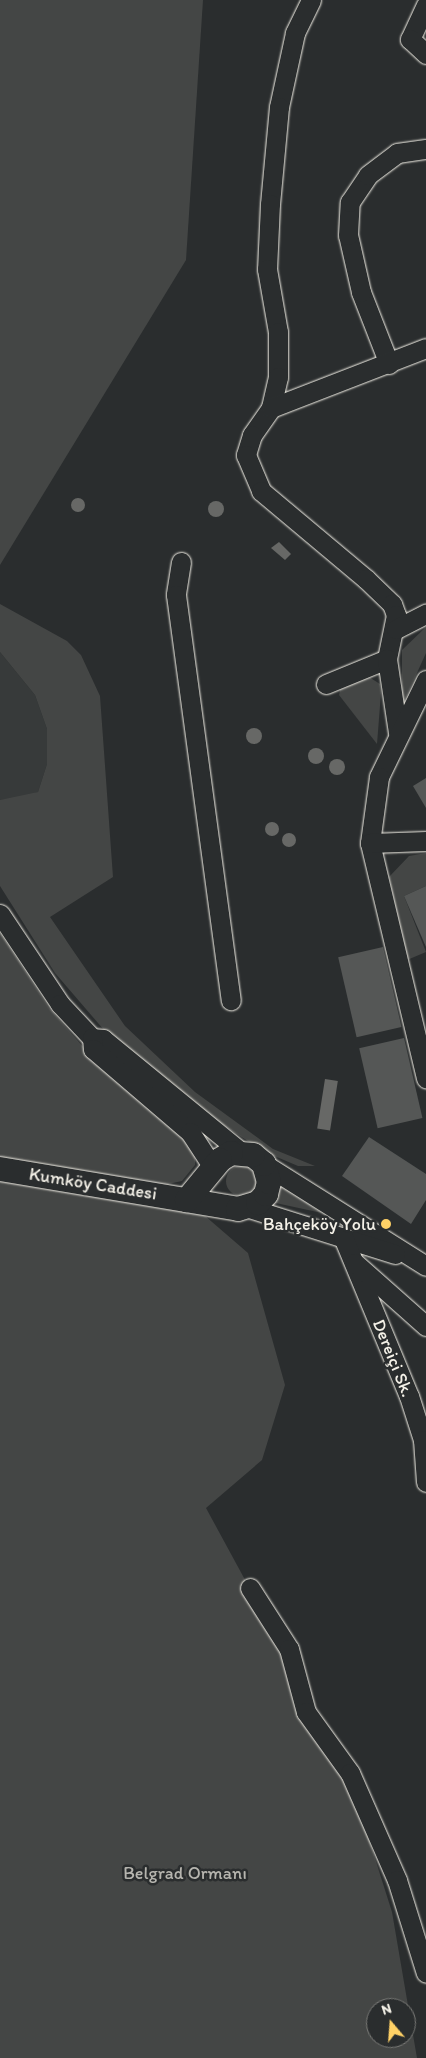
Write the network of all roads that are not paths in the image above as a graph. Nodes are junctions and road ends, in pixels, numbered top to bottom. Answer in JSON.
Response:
{"nodes":[{"id":1,"x":311,"y":0,"type":"edge"},
{"id":2,"x":426,"y":6,"type":"edge"},
{"id":3,"x":426,"y":54,"type":"edge"},
{"id":4,"x":426,"y":148,"type":"edge"},
{"id":5,"x":426,"y":348,"type":"edge"},
{"id":6,"x":389,"y":364,"type":"junction"},
{"id":7,"x":271,"y":408,"type":"junction"},
{"id":8,"x":181,"y":562,"type":"dead end"},
{"id":9,"x":426,"y":614,"type":"edge"},
{"id":10,"x":396,"y":629,"type":"junction"},
{"id":11,"x":387,"y":659,"type":"junction"},
{"id":12,"x":326,"y":684,"type":"dead end"},
{"id":13,"x":425,"y":686,"type":"edge"},
{"id":14,"x":398,"y":733,"type":"junction"},
{"id":15,"x":426,"y":841,"type":"edge"},
{"id":16,"x":370,"y":843,"type":"junction"},
{"id":17,"x":0,"y":914,"type":"edge"},
{"id":18,"x":231,"y":1000,"type":"dead end"},
{"id":19,"x":92,"y":1038,"type":"junction"},
{"id":20,"x":426,"y":1078,"type":"edge"},
{"id":21,"x":241,"y":1152,"type":"junction"},
{"id":22,"x":264,"y":1164,"type":"junction"},
{"id":23,"x":0,"y":1169,"type":"edge"},
{"id":24,"x":212,"y":1171,"type":"junction"},
{"id":25,"x":187,"y":1200,"type":"junction"},
{"id":26,"x":238,"y":1207,"type":"junction"},
{"id":27,"x":343,"y":1237,"type":"junction"},
{"id":28,"x":423,"y":1262,"type":"edge"},
{"id":29,"x":354,"y":1263,"type":"junction"},
{"id":30,"x":426,"y":1326,"type":"edge"},
{"id":31,"x":424,"y":1442,"type":"edge"},
{"id":32,"x":426,"y":1482,"type":"edge"},
{"id":33,"x":250,"y":1588,"type":"dead end"},
{"id":34,"x":426,"y":1973,"type":"edge"}],
"edges":[{"from":1,"to":7,"type":"street"},
{"from":2,"to":3,"type":"street"},
{"from":4,"to":6,"type":"street"},
{"from":5,"to":6,"type":"street"},
{"from":6,"to":7,"type":"street"},
{"from":7,"to":10,"type":"street"},
{"from":8,"to":18,"type":"street"},
{"from":9,"to":10,"type":"street"},
{"from":10,"to":11,"type":"street"},
{"from":11,"to":12,"type":"street"},
{"from":11,"to":14,"type":"street"},
{"from":13,"to":14,"type":"street"},
{"from":14,"to":16,"type":"street"},
{"from":15,"to":16,"type":"street"},
{"from":16,"to":20,"type":"street"},
{"from":17,"to":19,"type":"street"},
{"from":19,"to":21,"type":"street"},
{"from":19,"to":24,"type":"street"},
{"from":21,"to":22,"type":"main road"},
{"from":21,"to":24,"type":"main road"},
{"from":22,"to":26,"type":"main road"},
{"from":22,"to":28,"type":"street"},
{"from":23,"to":25,"type":"main road","name":"Kumköy Caddesi"},
{"from":24,"to":25,"type":"main road"},
{"from":24,"to":26,"type":"main road"},
{"from":25,"to":26,"type":"main road","name":"Kumköy Caddesi"},
{"from":26,"to":27,"type":"street"},
{"from":27,"to":28,"type":"street"},
{"from":27,"to":29,"type":"street","name":"Dereiçi Sk."},
{"from":29,"to":30,"type":"street"},
{"from":29,"to":31,"type":"street","name":"Dereiçi Sk."},
{"from":31,"to":32,"type":"street","name":"Dereiçi Sk."},
{"from":33,"to":34,"type":"street"}]}
